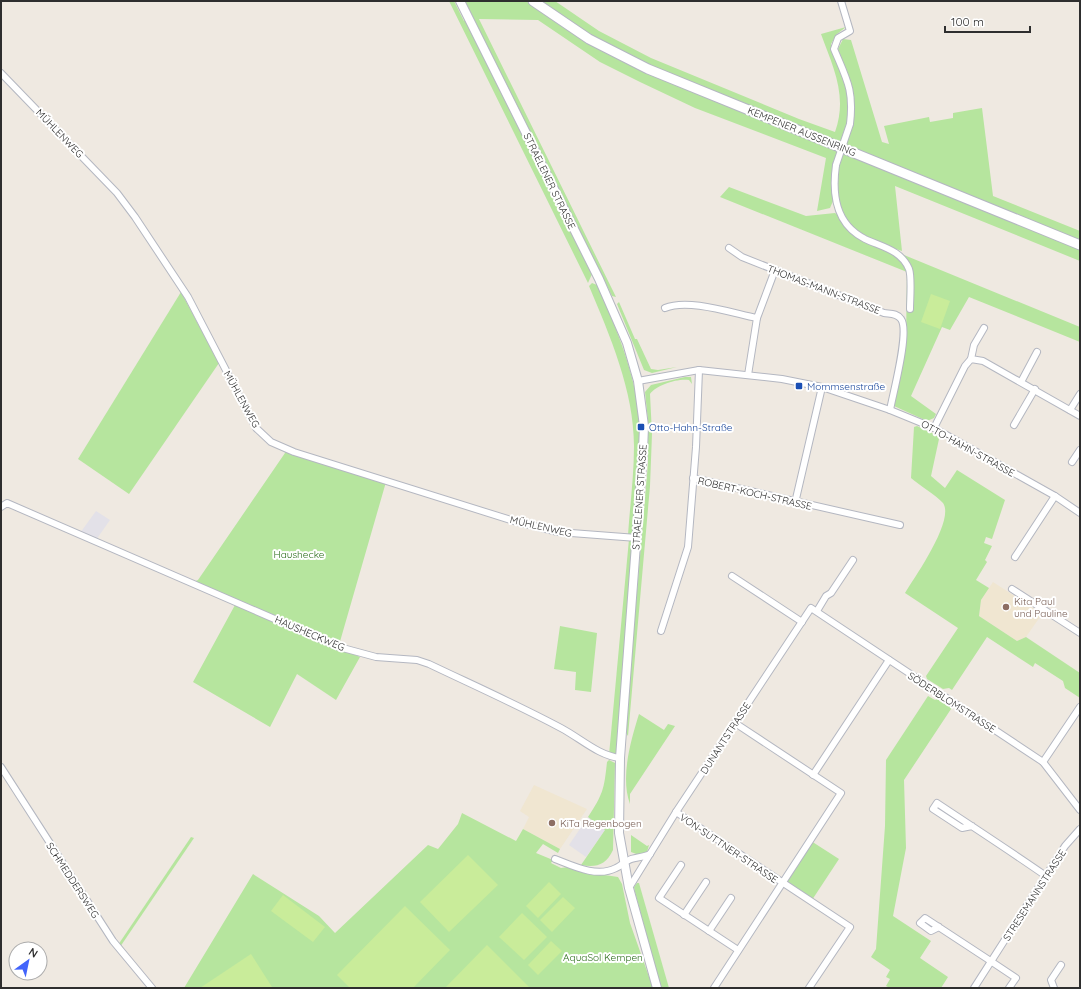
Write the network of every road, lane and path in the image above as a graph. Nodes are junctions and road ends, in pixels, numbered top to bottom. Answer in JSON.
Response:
{"nodes":[{"id":1,"x":460,"y":1,"type":"edge"},
{"id":2,"x":463,"y":1,"type":"edge"},
{"id":3,"x":533,"y":1,"type":"edge"},
{"id":4,"x":840,"y":1,"type":"edge"},
{"id":5,"x":472,"y":24,"type":"junction"},
{"id":6,"x":1,"y":73,"type":"edge"},
{"id":7,"x":1080,"y":245,"type":"edge"},
{"id":8,"x":730,"y":248,"type":"dead end"},
{"id":9,"x":775,"y":270,"type":"junction"},
{"id":10,"x":665,"y":308,"type":"dead end"},
{"id":11,"x":910,"y":309,"type":"dead end"},
{"id":12,"x":756,"y":318,"type":"junction"},
{"id":13,"x":984,"y":328,"type":"dead end"},
{"id":14,"x":1037,"y":352,"type":"dead end"},
{"id":15,"x":971,"y":359,"type":"junction"},
{"id":16,"x":699,"y":370,"type":"junction"},
{"id":17,"x":748,"y":375,"type":"junction"},
{"id":18,"x":638,"y":381,"type":"junction"},
{"id":19,"x":1021,"y":382,"type":"junction"},
{"id":20,"x":822,"y":387,"type":"junction"},
{"id":21,"x":1035,"y":389,"type":"junction"},
{"id":22,"x":1080,"y":394,"type":"edge"},
{"id":23,"x":890,"y":410,"type":"junction"},
{"id":24,"x":1070,"y":410,"type":"junction"},
{"id":25,"x":1080,"y":416,"type":"edge"},
{"id":26,"x":1014,"y":425,"type":"dead end"},
{"id":27,"x":934,"y":428,"type":"junction"},
{"id":28,"x":1080,"y":450,"type":"edge"},
{"id":29,"x":1072,"y":462,"type":"dead end"},
{"id":30,"x":693,"y":478,"type":"junction"},
{"id":31,"x":1055,"y":496,"type":"junction"},
{"id":32,"x":794,"y":502,"type":"junction"},
{"id":33,"x":1,"y":507,"type":"edge"},
{"id":34,"x":1080,"y":513,"type":"edge"},
{"id":35,"x":900,"y":525,"type":"dead end"},
{"id":36,"x":637,"y":538,"type":"junction"},
{"id":37,"x":1015,"y":557,"type":"dead end"},
{"id":38,"x":853,"y":560,"type":"dead end"},
{"id":39,"x":732,"y":576,"type":"dead end"},
{"id":40,"x":1012,"y":589,"type":"dead end"},
{"id":41,"x":814,"y":610,"type":"junction"},
{"id":42,"x":802,"y":622,"type":"junction"},
{"id":43,"x":661,"y":631,"type":"dead end"},
{"id":44,"x":1080,"y":633,"type":"edge"},
{"id":45,"x":889,"y":660,"type":"junction"},
{"id":46,"x":1080,"y":708,"type":"edge"},
{"id":47,"x":735,"y":723,"type":"junction"},
{"id":48,"x":620,"y":758,"type":"junction"},
{"id":49,"x":1043,"y":762,"type":"junction"},
{"id":50,"x":1,"y":767,"type":"edge"},
{"id":51,"x":813,"y":775,"type":"junction"},
{"id":52,"x":1080,"y":810,"type":"edge"},
{"id":53,"x":676,"y":812,"type":"junction"},
{"id":54,"x":972,"y":826,"type":"junction"},
{"id":55,"x":1080,"y":829,"type":"edge"},
{"id":56,"x":650,"y":854,"type":"junction"},
{"id":57,"x":555,"y":859,"type":"dead end"},
{"id":58,"x":624,"y":864,"type":"junction"},
{"id":59,"x":681,"y":865,"type":"dead end"},
{"id":60,"x":1046,"y":876,"type":"junction"},
{"id":61,"x":706,"y":882,"type":"dead end"},
{"id":62,"x":782,"y":883,"type":"junction"},
{"id":63,"x":629,"y":888,"type":"junction"},
{"id":64,"x":731,"y":898,"type":"dead end"},
{"id":65,"x":684,"y":915,"type":"junction"},
{"id":66,"x":939,"y":927,"type":"dead end"},
{"id":67,"x":709,"y":931,"type":"junction"},
{"id":68,"x":738,"y":950,"type":"junction"},
{"id":69,"x":991,"y":962,"type":"junction"},
{"id":70,"x":1061,"y":965,"type":"dead end"},
{"id":71,"x":152,"y":988,"type":"edge"},
{"id":72,"x":657,"y":988,"type":"edge"},
{"id":73,"x":714,"y":988,"type":"edge"},
{"id":74,"x":809,"y":988,"type":"edge"},
{"id":75,"x":974,"y":988,"type":"edge"},
{"id":76,"x":1009,"y":988,"type":"edge"},
{"id":77,"x":1054,"y":988,"type":"edge"}],
"edges":[{"from":1,"to":5,"type":"street","name":"STRAELENER STRASSE"},
{"from":2,"to":5,"type":"street","name":"STRAELENER STRASSE"},
{"from":3,"to":7,"type":"main road","name":"KEMPENER AUSSENRING"},
{"from":4,"to":11,"type":"street","bridge":true},
{"from":5,"to":18,"type":"street","name":"STRAELENER STRASSE"},
{"from":6,"to":36,"type":"street","name":"MÜHLENWEG"},
{"from":8,"to":9,"type":"street","name":"THOMAS-MANN-STRASSE"},
{"from":9,"to":12,"type":"street"},
{"from":9,"to":23,"type":"street","name":"THOMAS-MANN-STRASSE"},
{"from":10,"to":12,"type":"street"},
{"from":12,"to":17,"type":"street"},
{"from":13,"to":15,"type":"street"},
{"from":14,"to":19,"type":"street"},
{"from":15,"to":19,"type":"street"},
{"from":15,"to":27,"type":"street"},
{"from":16,"to":17,"type":"street","name":"OTTO-HAHN-STRASSE"},
{"from":16,"to":18,"type":"street","name":"OTTO-HAHN-STRASSE"},
{"from":16,"to":30,"type":"street","name":"ROBERT-KOCH-STRASSE"},
{"from":17,"to":20,"type":"street","name":"OTTO-HAHN-STRASSE"},
{"from":18,"to":36,"type":"street","name":"STRAELENER STRASSE"},
{"from":19,"to":21,"type":"street"},
{"from":20,"to":23,"type":"street","name":"OTTO-HAHN-STRASSE"},
{"from":20,"to":32,"type":"street"},
{"from":21,"to":24,"type":"street"},
{"from":21,"to":26,"type":"street"},
{"from":22,"to":24,"type":"street"},
{"from":23,"to":27,"type":"street","name":"OTTO-HAHN-STRASSE"},
{"from":24,"to":25,"type":"street"},
{"from":27,"to":31,"type":"street","name":"OTTO-HAHN-STRASSE"},
{"from":28,"to":29,"type":"street"},
{"from":30,"to":32,"type":"street","name":"ROBERT-KOCH-STRASSE"},
{"from":30,"to":43,"type":"street"},
{"from":31,"to":34,"type":"street","name":"OTTO-HAHN-STRASSE"},
{"from":31,"to":37,"type":"street"},
{"from":32,"to":35,"type":"street","name":"ROBERT-KOCH-STRASSE"},
{"from":33,"to":48,"type":"street","name":"HAUSHECKWEG"},
{"from":36,"to":48,"type":"street","name":"STRAELENER STRASSE"},
{"from":38,"to":41,"type":"street","name":"DUNANTSTRASSE"},
{"from":39,"to":42,"type":"street"},
{"from":40,"to":44,"type":"street"},
{"from":41,"to":42,"type":"street","name":"DUNANTSTRASSE"},
{"from":41,"to":45,"type":"street","name":"SÖDERBLOMSTRASSE"},
{"from":42,"to":47,"type":"street","name":"DUNANTSTRASSE"},
{"from":45,"to":49,"type":"street","name":"SÖDERBLOMSTRASSE"},
{"from":45,"to":51,"type":"street"},
{"from":46,"to":49,"type":"street"},
{"from":47,"to":51,"type":"street"},
{"from":47,"to":53,"type":"street","name":"DUNANTSTRASSE"},
{"from":48,"to":58,"type":"street","name":"STRAELENER STRASSE"},
{"from":49,"to":52,"type":"street","name":"SÖDERBLOMSTRASSE"},
{"from":50,"to":71,"type":"street","name":"SCHMEDDERSWEG"},
{"from":51,"to":62,"type":"street","name":"VON-SUTTNER-STRASSE"},
{"from":53,"to":56,"type":"street","name":"DUNANTSTRASSE"},
{"from":53,"to":62,"type":"street","name":"VON-SUTTNER-STRASSE"},
{"from":54,"to":54,"type":"street"},
{"from":54,"to":60,"type":"street"},
{"from":55,"to":60,"type":"street","name":"STRESEMANNSTRASSE"},
{"from":56,"to":58,"type":"street"},
{"from":56,"to":63,"type":"street","name":"DUNANTSTRASSE"},
{"from":57,"to":58,"type":"street"},
{"from":58,"to":63,"type":"street","name":"STRAELENER STRASSE"},
{"from":59,"to":65,"type":"street"},
{"from":60,"to":69,"type":"street","name":"STRESEMANNSTRASSE"},
{"from":61,"to":65,"type":"street"},
{"from":62,"to":68,"type":"street"},
{"from":62,"to":74,"type":"street","name":"VON-SUTTNER-STRASSE"},
{"from":63,"to":72,"type":"street","name":"STRAELENER STRASSE"},
{"from":64,"to":67,"type":"street"},
{"from":65,"to":67,"type":"street"},
{"from":66,"to":69,"type":"street"},
{"from":67,"to":68,"type":"street"},
{"from":68,"to":73,"type":"street"},
{"from":69,"to":75,"type":"street","name":"STRESEMANNSTRASSE"},
{"from":69,"to":76,"type":"street"},
{"from":70,"to":77,"type":"street"}]}
